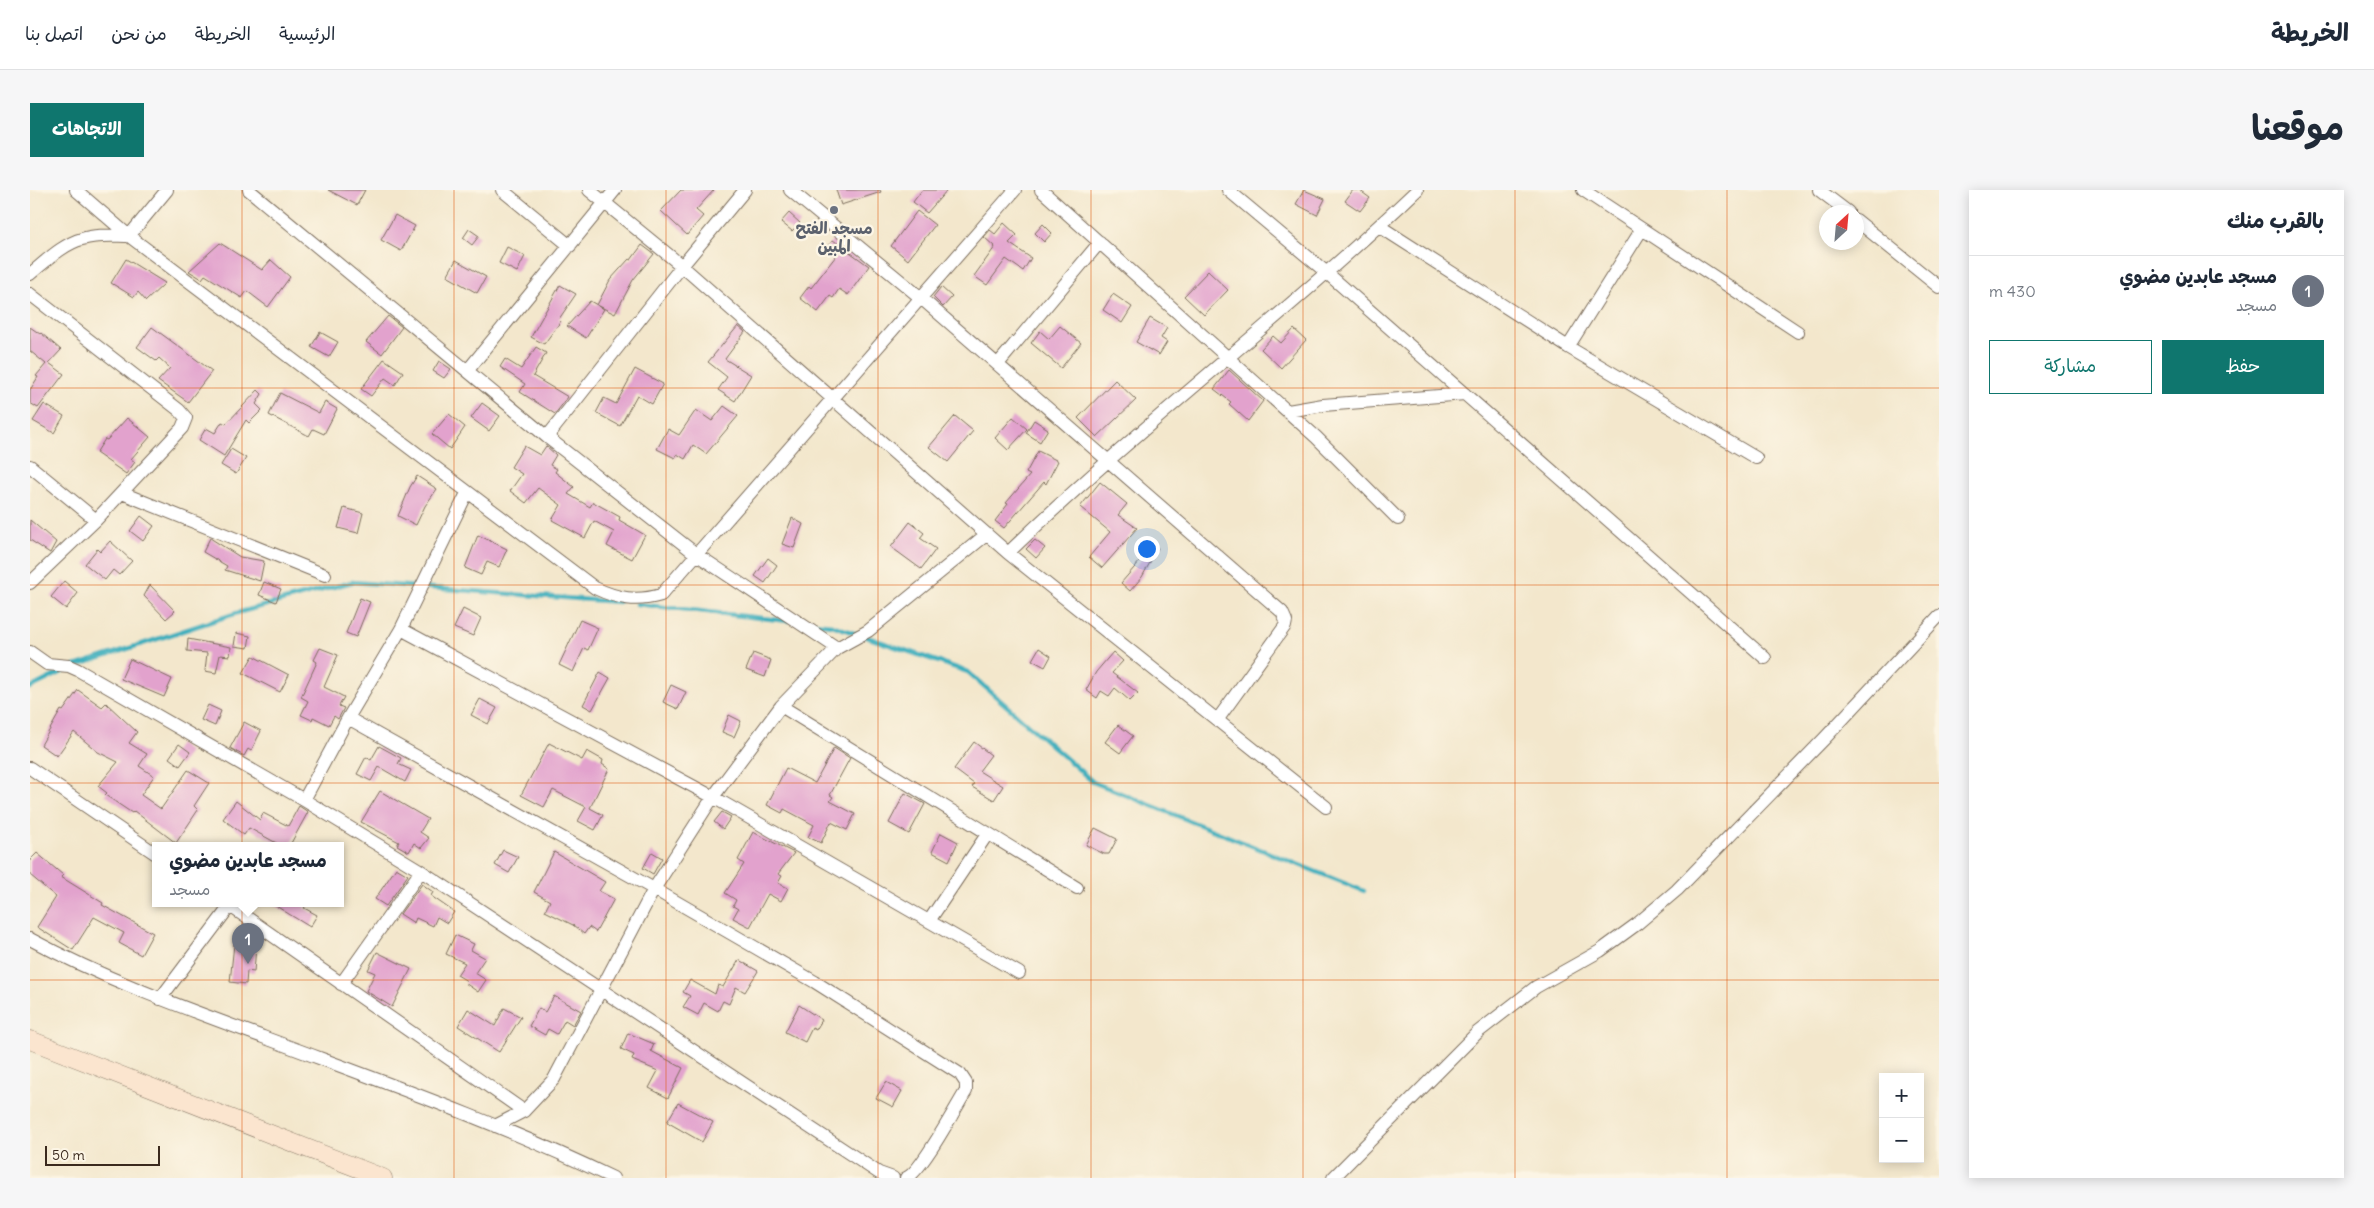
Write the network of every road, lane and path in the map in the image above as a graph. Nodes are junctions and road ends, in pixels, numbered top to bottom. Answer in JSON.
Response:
{"nodes":[{"id":1,"x":76,"y":190,"type":"edge"},
{"id":2,"x":166,"y":190,"type":"edge"},
{"id":3,"x":249,"y":190,"type":"edge"},
{"id":4,"x":502,"y":190,"type":"edge"},
{"id":5,"x":589,"y":190,"type":"edge"},
{"id":6,"x":615,"y":190,"type":"edge"},
{"id":7,"x":745,"y":190,"type":"edge"},
{"id":8,"x":790,"y":190,"type":"edge"},
{"id":9,"x":1041,"y":190,"type":"edge"},
{"id":10,"x":1228,"y":190,"type":"edge"},
{"id":11,"x":1416,"y":190,"type":"edge"},
{"id":12,"x":1583,"y":190,"type":"edge"},
{"id":13,"x":1819,"y":190,"type":"edge"},
{"id":14,"x":1011,"y":191,"type":"edge"},
{"id":15,"x":605,"y":202,"type":"junction"},
{"id":16,"x":1839,"y":205,"type":"edge"},
{"id":17,"x":1379,"y":226,"type":"junction"},
{"id":18,"x":1864,"y":226,"type":"edge"},
{"id":19,"x":1642,"y":229,"type":"junction"},
{"id":20,"x":129,"y":236,"type":"junction"},
{"id":21,"x":1100,"y":242,"type":"junction"},
{"id":22,"x":570,"y":246,"type":"junction"},
{"id":23,"x":682,"y":266,"type":"junction"},
{"id":24,"x":1327,"y":273,"type":"junction"},
{"id":25,"x":30,"y":274,"type":"edge"},
{"id":26,"x":1939,"y":287,"type":"edge"},
{"id":27,"x":30,"y":294,"type":"edge"},
{"id":28,"x":922,"y":298,"type":"junction"},
{"id":29,"x":1798,"y":332,"type":"dead end"},
{"id":30,"x":1568,"y":347,"type":"junction"},
{"id":31,"x":1228,"y":356,"type":"junction"},
{"id":32,"x":998,"y":364,"type":"junction"},
{"id":33,"x":468,"y":370,"type":"junction"},
{"id":34,"x":1465,"y":394,"type":"junction"},
{"id":35,"x":832,"y":398,"type":"junction"},
{"id":36,"x":1288,"y":411,"type":"junction"},
{"id":37,"x":547,"y":437,"type":"junction"},
{"id":38,"x":1756,"y":458,"type":"dead end"},
{"id":39,"x":1108,"y":460,"type":"junction"},
{"id":40,"x":30,"y":466,"type":"edge"},
{"id":41,"x":467,"y":492,"type":"junction"},
{"id":42,"x":122,"y":493,"type":"junction"},
{"id":43,"x":1398,"y":519,"type":"dead end"},
{"id":44,"x":96,"y":520,"type":"junction"},
{"id":45,"x":987,"y":534,"type":"junction"},
{"id":46,"x":1008,"y":553,"type":"junction"},
{"id":47,"x":696,"y":554,"type":"junction"},
{"id":48,"x":325,"y":575,"type":"dead end"},
{"id":49,"x":30,"y":584,"type":"edge"},
{"id":50,"x":1939,"y":616,"type":"edge"},
{"id":51,"x":401,"y":629,"type":"junction"},
{"id":52,"x":837,"y":648,"type":"junction"},
{"id":53,"x":30,"y":652,"type":"edge"},
{"id":54,"x":1765,"y":658,"type":"dead end"},
{"id":55,"x":781,"y":706,"type":"junction"},
{"id":56,"x":348,"y":718,"type":"junction"},
{"id":57,"x":1218,"y":719,"type":"junction"},
{"id":58,"x":30,"y":768,"type":"edge"},
{"id":59,"x":713,"y":797,"type":"junction"},
{"id":60,"x":304,"y":800,"type":"junction"},
{"id":61,"x":1326,"y":807,"type":"dead end"},
{"id":62,"x":988,"y":833,"type":"junction"},
{"id":63,"x":152,"y":851,"type":"edge"},
{"id":64,"x":421,"y":871,"type":"junction"},
{"id":65,"x":1077,"y":888,"type":"dead end"},
{"id":66,"x":654,"y":889,"type":"junction"},
{"id":67,"x":226,"y":907,"type":"edge"},
{"id":68,"x":232,"y":907,"type":"edge"},
{"id":69,"x":929,"y":921,"type":"junction"},
{"id":70,"x":30,"y":939,"type":"edge"},
{"id":71,"x":1020,"y":973,"type":"dead end"},
{"id":72,"x":342,"y":984,"type":"junction"},
{"id":73,"x":602,"y":989,"type":"junction"},
{"id":74,"x":160,"y":999,"type":"junction"},
{"id":75,"x":30,"y":1040,"type":"edge"},
{"id":76,"x":524,"y":1111,"type":"junction"},
{"id":77,"x":495,"y":1126,"type":"junction"},
{"id":78,"x":880,"y":1176,"type":"edge"},
{"id":79,"x":383,"y":1178,"type":"edge"},
{"id":80,"x":613,"y":1178,"type":"edge"},
{"id":81,"x":893,"y":1178,"type":"edge"},
{"id":82,"x":906,"y":1178,"type":"edge"},
{"id":83,"x":1333,"y":1178,"type":"edge"}],
"edges":[{"from":1,"to":20,"type":"street"},
{"from":2,"to":20,"type":"street"},
{"from":3,"to":33,"type":"street"},
{"from":4,"to":22,"type":"street"},
{"from":5,"to":15,"type":"street"},
{"from":6,"to":15,"type":"street"},
{"from":7,"to":23,"type":"street"},
{"from":8,"to":28,"type":"street"},
{"from":9,"to":21,"type":"street"},
{"from":10,"to":24,"type":"street"},
{"from":11,"to":17,"type":"street"},
{"from":12,"to":19,"type":"street"},
{"from":13,"to":16,"type":"street"},
{"from":14,"to":28,"type":"street"},
{"from":15,"to":22,"type":"street"},
{"from":15,"to":23,"type":"street"},
{"from":17,"to":24,"type":"street"},
{"from":17,"to":30,"type":"street"},
{"from":18,"to":26,"type":"street"},
{"from":19,"to":29,"type":"street"},
{"from":19,"to":30,"type":"street"},
{"from":20,"to":25,"type":"street"},
{"from":20,"to":41,"type":"street"},
{"from":21,"to":31,"type":"street"},
{"from":21,"to":32,"type":"street"},
{"from":22,"to":33,"type":"street"},
{"from":23,"to":35,"type":"street"},
{"from":23,"to":37,"type":"street"},
{"from":24,"to":31,"type":"street"},
{"from":24,"to":34,"type":"street"},
{"from":27,"to":42,"type":"street"},
{"from":28,"to":32,"type":"street"},
{"from":28,"to":35,"type":"street"},
{"from":30,"to":38,"type":"street"},
{"from":31,"to":36,"type":"street"},
{"from":31,"to":39,"type":"street"},
{"from":32,"to":39,"type":"street"},
{"from":33,"to":37,"type":"street"},
{"from":34,"to":36,"type":"street"},
{"from":34,"to":54,"type":"street"},
{"from":35,"to":45,"type":"street"},
{"from":35,"to":47,"type":"street"},
{"from":36,"to":43,"type":"street"},
{"from":37,"to":47,"type":"street"},
{"from":39,"to":46,"type":"street"},
{"from":39,"to":57,"type":"street"},
{"from":40,"to":44,"type":"street"},
{"from":41,"to":47,"type":"street"},
{"from":41,"to":51,"type":"street"},
{"from":42,"to":44,"type":"street"},
{"from":42,"to":48,"type":"street"},
{"from":44,"to":49,"type":"street"},
{"from":45,"to":46,"type":"street"},
{"from":45,"to":52,"type":"street"},
{"from":46,"to":57,"type":"street"},
{"from":47,"to":52,"type":"street"},
{"from":50,"to":83,"type":"street"},
{"from":51,"to":56,"type":"street"},
{"from":51,"to":59,"type":"street"},
{"from":52,"to":55,"type":"street"},
{"from":53,"to":60,"type":"street"},
{"from":55,"to":59,"type":"street"},
{"from":55,"to":62,"type":"street"},
{"from":56,"to":60,"type":"street"},
{"from":56,"to":66,"type":"street"},
{"from":57,"to":61,"type":"street"},
{"from":58,"to":63,"type":"street"},
{"from":59,"to":66,"type":"street"},
{"from":59,"to":69,"type":"street"},
{"from":60,"to":64,"type":"street"},
{"from":62,"to":65,"type":"street"},
{"from":62,"to":69,"type":"street"},
{"from":64,"to":72,"type":"street"},
{"from":64,"to":73,"type":"street"},
{"from":66,"to":73,"type":"street"},
{"from":66,"to":82,"type":"street"},
{"from":67,"to":74,"type":"street"},
{"from":68,"to":72,"type":"street"},
{"from":69,"to":71,"type":"street"},
{"from":70,"to":74,"type":"street"},
{"from":72,"to":76,"type":"street"},
{"from":73,"to":76,"type":"street"},
{"from":73,"to":78,"type":"street"},
{"from":74,"to":77,"type":"street"},
{"from":75,"to":79,"type":"street"},
{"from":76,"to":77,"type":"street"},
{"from":77,"to":80,"type":"street"},
{"from":78,"to":81,"type":"street"}]}
